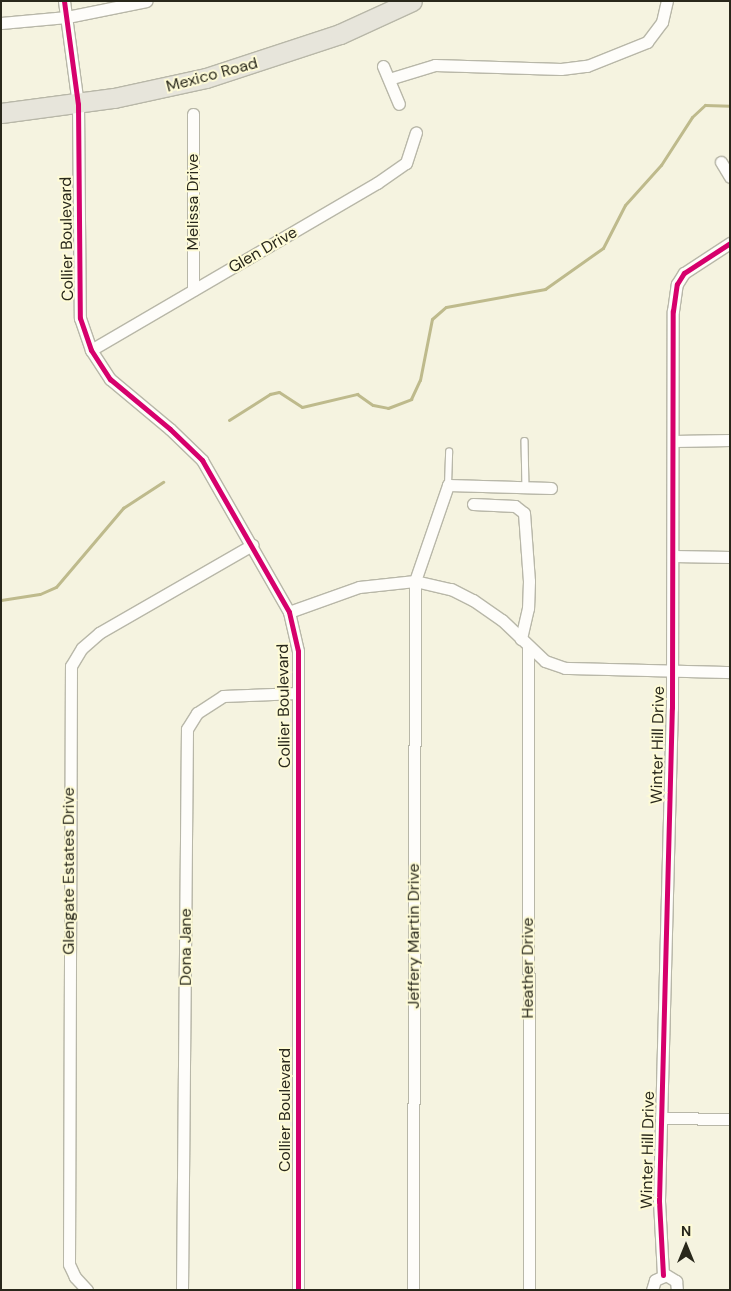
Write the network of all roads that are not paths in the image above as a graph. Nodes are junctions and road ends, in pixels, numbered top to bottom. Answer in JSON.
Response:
{"nodes":[{"id":1,"x":64,"y":1,"type":"edge"},
{"id":2,"x":146,"y":1,"type":"edge"},
{"id":3,"x":412,"y":1,"type":"edge"},
{"id":4,"x":667,"y":1,"type":"edge"},
{"id":5,"x":67,"y":17,"type":"junction"},
{"id":6,"x":1,"y":24,"type":"edge"},
{"id":7,"x":383,"y":66,"type":"dead end"},
{"id":8,"x":389,"y":79,"type":"junction"},
{"id":9,"x":78,"y":104,"type":"junction"},
{"id":10,"x":399,"y":104,"type":"dead end"},
{"id":11,"x":1,"y":113,"type":"edge"},
{"id":12,"x":193,"y":114,"type":"dead end"},
{"id":13,"x":416,"y":133,"type":"dead end"},
{"id":14,"x":721,"y":162,"type":"dead end"},
{"id":15,"x":730,"y":177,"type":"edge"},
{"id":16,"x":730,"y":243,"type":"edge"},
{"id":17,"x":193,"y":290,"type":"junction"},
{"id":18,"x":91,"y":350,"type":"junction"},
{"id":19,"x":730,"y":440,"type":"edge"},
{"id":20,"x":674,"y":441,"type":"junction"},
{"id":21,"x":525,"y":442,"type":"dead end"},
{"id":22,"x":449,"y":452,"type":"dead end"},
{"id":23,"x":448,"y":485,"type":"junction"},
{"id":24,"x":526,"y":488,"type":"junction"},
{"id":25,"x":551,"y":488,"type":"dead end"},
{"id":26,"x":473,"y":504,"type":"dead end"},
{"id":27,"x":252,"y":545,"type":"junction"},
{"id":28,"x":673,"y":556,"type":"junction"},
{"id":29,"x":730,"y":557,"type":"edge"},
{"id":30,"x":415,"y":582,"type":"junction"},
{"id":31,"x":289,"y":612,"type":"junction"},
{"id":32,"x":524,"y":643,"type":"junction"},
{"id":33,"x":672,"y":670,"type":"junction"},
{"id":34,"x":730,"y":672,"type":"edge"},
{"id":35,"x":298,"y":693,"type":"junction"},
{"id":36,"x":661,"y":1118,"type":"junction"},
{"id":37,"x":730,"y":1119,"type":"edge"},
{"id":38,"x":663,"y":1275,"type":"junction"},
{"id":39,"x":87,"y":1290,"type":"edge"},
{"id":40,"x":182,"y":1290,"type":"edge"},
{"id":41,"x":298,"y":1290,"type":"edge"},
{"id":42,"x":414,"y":1290,"type":"edge"},
{"id":43,"x":528,"y":1290,"type":"edge"},
{"id":44,"x":652,"y":1290,"type":"edge"},
{"id":45,"x":677,"y":1290,"type":"edge"}],
"edges":[{"from":1,"to":5,"type":"street","name":"Collier Boulevard"},
{"from":2,"to":5,"type":"street"},
{"from":3,"to":9,"type":"main road","name":"Mexico Road"},
{"from":4,"to":8,"type":"street"},
{"from":5,"to":6,"type":"street"},
{"from":5,"to":9,"type":"street","name":"Collier Boulevard"},
{"from":7,"to":8,"type":"street"},
{"from":8,"to":10,"type":"street"},
{"from":9,"to":11,"type":"main road","name":"Mexico Road"},
{"from":9,"to":18,"type":"street","name":"Collier Boulevard"},
{"from":12,"to":17,"type":"street","name":"Melissa Drive"},
{"from":13,"to":17,"type":"street","name":"Glen Drive"},
{"from":14,"to":15,"type":"street"},
{"from":16,"to":20,"type":"street","name":"Winter Hill Drive"},
{"from":17,"to":18,"type":"street","name":"Glen Drive"},
{"from":18,"to":27,"type":"street","name":"Collier Boulevard"},
{"from":19,"to":20,"type":"street"},
{"from":20,"to":28,"type":"street","name":"Winter Hill Drive"},
{"from":21,"to":24,"type":"lane"},
{"from":22,"to":23,"type":"lane"},
{"from":23,"to":24,"type":"street"},
{"from":23,"to":30,"type":"street","name":"Jeffery Martin Drive"},
{"from":24,"to":25,"type":"street"},
{"from":26,"to":32,"type":"street","name":"Heather Drive"},
{"from":27,"to":31,"type":"street","name":"Collier Boulevard"},
{"from":27,"to":39,"type":"street","name":"Glengate Estates Drive"},
{"from":28,"to":29,"type":"street"},
{"from":28,"to":33,"type":"street","name":"Winter Hill Drive"},
{"from":30,"to":31,"type":"street"},
{"from":30,"to":32,"type":"street"},
{"from":30,"to":42,"type":"street","name":"Jeffery Martin Drive"},
{"from":31,"to":35,"type":"street","name":"Collier Boulevard"},
{"from":32,"to":33,"type":"street"},
{"from":32,"to":43,"type":"street","name":"Heather Drive"},
{"from":33,"to":34,"type":"street"},
{"from":33,"to":36,"type":"street","name":"Winter Hill Drive"},
{"from":35,"to":40,"type":"street","name":"Dona Jane"},
{"from":35,"to":41,"type":"street","name":"Collier Boulevard"},
{"from":36,"to":37,"type":"street"},
{"from":36,"to":38,"type":"street","name":"Winter Hill Drive"},
{"from":38,"to":44,"type":"street"},
{"from":38,"to":45,"type":"street"}]}
